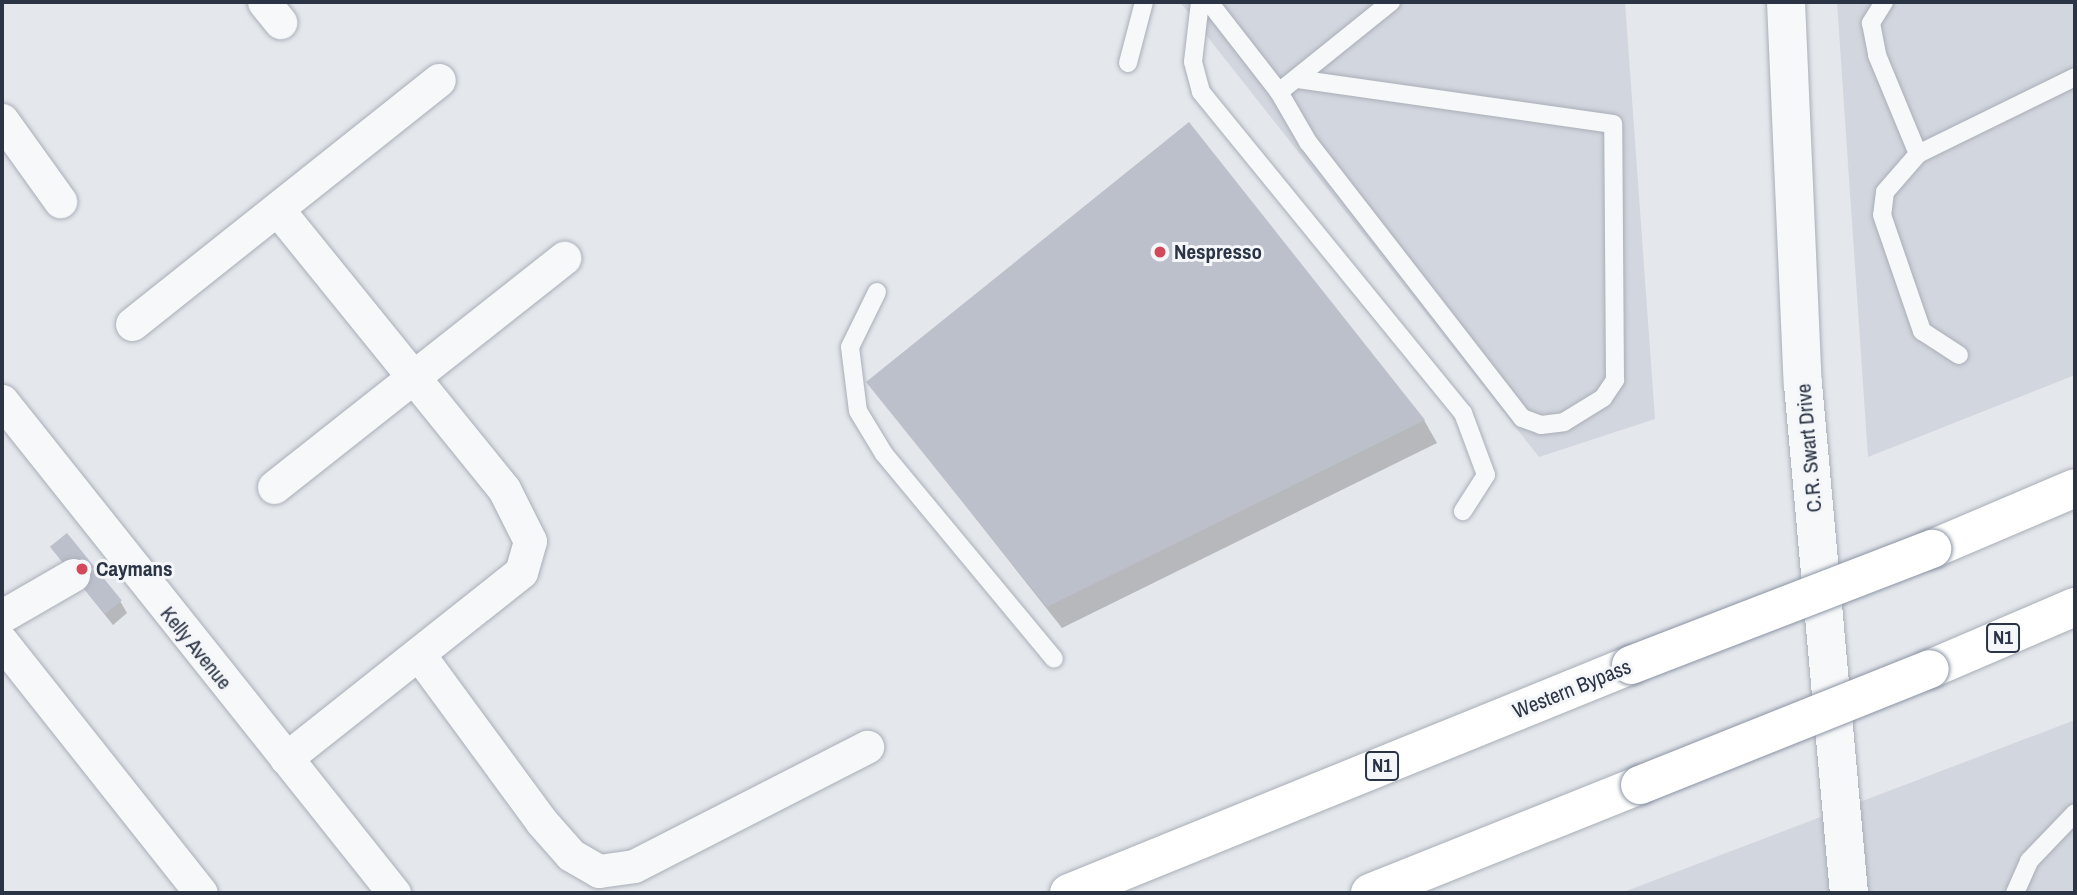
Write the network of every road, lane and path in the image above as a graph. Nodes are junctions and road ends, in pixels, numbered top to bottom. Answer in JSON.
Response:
{"nodes":[{"id":1,"x":1144,"y":2,"type":"edge"},
{"id":2,"x":1200,"y":2,"type":"edge"},
{"id":3,"x":1209,"y":2,"type":"edge"},
{"id":4,"x":1391,"y":2,"type":"edge"},
{"id":5,"x":1786,"y":2,"type":"edge"},
{"id":6,"x":1884,"y":2,"type":"edge"},
{"id":7,"x":1128,"y":62,"type":"dead end"},
{"id":8,"x":2075,"y":77,"type":"edge"},
{"id":9,"x":1296,"y":79,"type":"junction"},
{"id":10,"x":439,"y":80,"type":"dead end"},
{"id":11,"x":1279,"y":92,"type":"junction"},
{"id":12,"x":2,"y":120,"type":"edge"},
{"id":13,"x":1917,"y":154,"type":"junction"},
{"id":14,"x":60,"y":201,"type":"dead end"},
{"id":15,"x":278,"y":210,"type":"junction"},
{"id":16,"x":564,"y":258,"type":"dead end"},
{"id":17,"x":877,"y":292,"type":"dead end"},
{"id":18,"x":132,"y":324,"type":"dead end"},
{"id":19,"x":1959,"y":355,"type":"dead end"},
{"id":20,"x":412,"y":378,"type":"junction"},
{"id":21,"x":2,"y":401,"type":"edge"},
{"id":22,"x":274,"y":487,"type":"dead end"},
{"id":23,"x":2075,"y":488,"type":"edge"},
{"id":24,"x":1463,"y":511,"type":"dead end"},
{"id":25,"x":93,"y":562,"type":"junction"},
{"id":26,"x":2075,"y":607,"type":"edge"},
{"id":27,"x":2,"y":616,"type":"edge"},
{"id":28,"x":2,"y":642,"type":"edge"},
{"id":29,"x":419,"y":656,"type":"junction"},
{"id":30,"x":1054,"y":659,"type":"dead end"},
{"id":31,"x":867,"y":747,"type":"dead end"},
{"id":32,"x":286,"y":758,"type":"junction"},
{"id":33,"x":2075,"y":813,"type":"edge"},
{"id":34,"x":201,"y":893,"type":"edge"},
{"id":35,"x":394,"y":893,"type":"edge"},
{"id":36,"x":1069,"y":893,"type":"edge"},
{"id":37,"x":1370,"y":893,"type":"edge"},
{"id":38,"x":1849,"y":893,"type":"edge"},
{"id":39,"x":2015,"y":893,"type":"edge"}],
"edges":[{"from":1,"to":7,"type":"lane"},
{"from":2,"to":24,"type":"lane"},
{"from":3,"to":11,"type":"lane"},
{"from":4,"to":9,"type":"lane"},
{"from":5,"to":38,"type":"street","name":"C.R. Swart Drive"},
{"from":6,"to":13,"type":"lane"},
{"from":8,"to":13,"type":"lane"},
{"from":9,"to":11,"type":"lane"},
{"from":9,"to":11,"type":"lane"},
{"from":10,"to":15,"type":"street"},
{"from":12,"to":14,"type":"street"},
{"from":13,"to":19,"type":"lane"},
{"from":15,"to":18,"type":"street"},
{"from":15,"to":20,"type":"street"},
{"from":16,"to":20,"type":"street"},
{"from":17,"to":30,"type":"lane"},
{"from":20,"to":22,"type":"street"},
{"from":20,"to":29,"type":"street"},
{"from":21,"to":25,"type":"street","name":"Kelly Avenue"},
{"from":23,"to":36,"type":"highway","name":"Western Bypass","number":"N1","bridge":true},
{"from":25,"to":27,"type":"street"},
{"from":25,"to":32,"type":"street","name":"Kelly Avenue"},
{"from":26,"to":37,"type":"highway","number":"N1","bridge":true},
{"from":28,"to":34,"type":"street"},
{"from":29,"to":31,"type":"street"},
{"from":29,"to":32,"type":"street"},
{"from":32,"to":35,"type":"street","name":"Kelly Avenue"},
{"from":33,"to":39,"type":"lane"}]}
